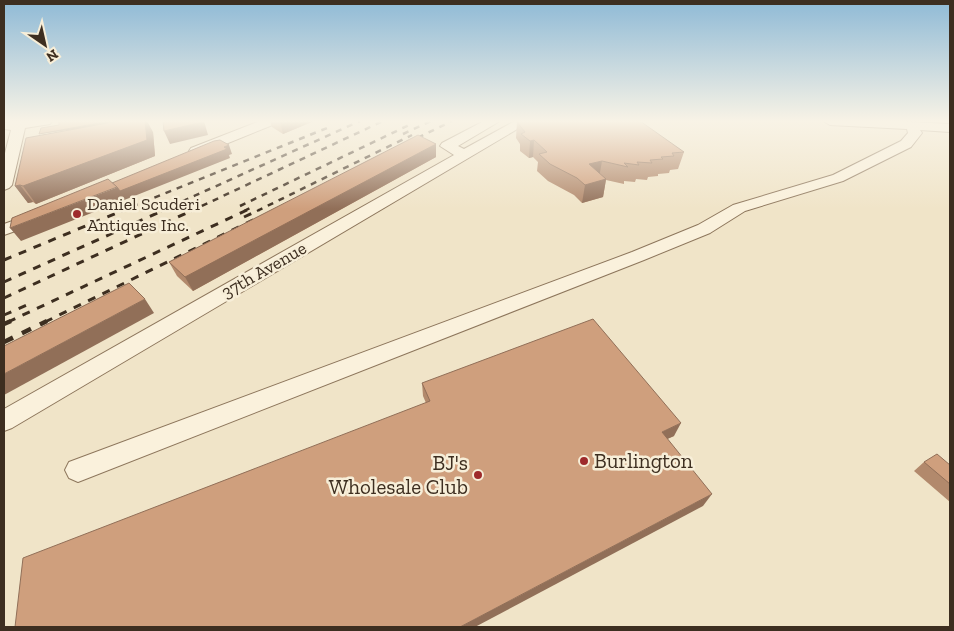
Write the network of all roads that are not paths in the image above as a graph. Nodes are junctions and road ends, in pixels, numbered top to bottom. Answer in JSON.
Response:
{"nodes":[{"id":1,"x":12,"y":150,"type":"edge"},
{"id":2,"x":198,"y":150,"type":"edge"},
{"id":3,"x":457,"y":150,"type":"edge"},
{"id":4,"x":471,"y":150,"type":"edge"},
{"id":5,"x":893,"y":150,"type":"edge"},
{"id":6,"x":465,"y":154,"type":"junction"},
{"id":7,"x":185,"y":156,"type":"edge"},
{"id":8,"x":4,"y":185,"type":"edge"},
{"id":9,"x":47,"y":213,"type":"edge"},
{"id":10,"x":4,"y":230,"type":"edge"},
{"id":11,"x":4,"y":421,"type":"edge"},
{"id":12,"x":78,"y":470,"type":"dead end"}],
"edges":[{"from":1,"to":8,"type":"street"},
{"from":2,"to":7,"type":"street"},
{"from":3,"to":6,"type":"street"},
{"from":4,"to":6,"type":"street","name":"37th Avenue"},
{"from":5,"to":12,"type":"street"},
{"from":6,"to":11,"type":"street","name":"37th Avenue"},
{"from":9,"to":10,"type":"street"}]}
